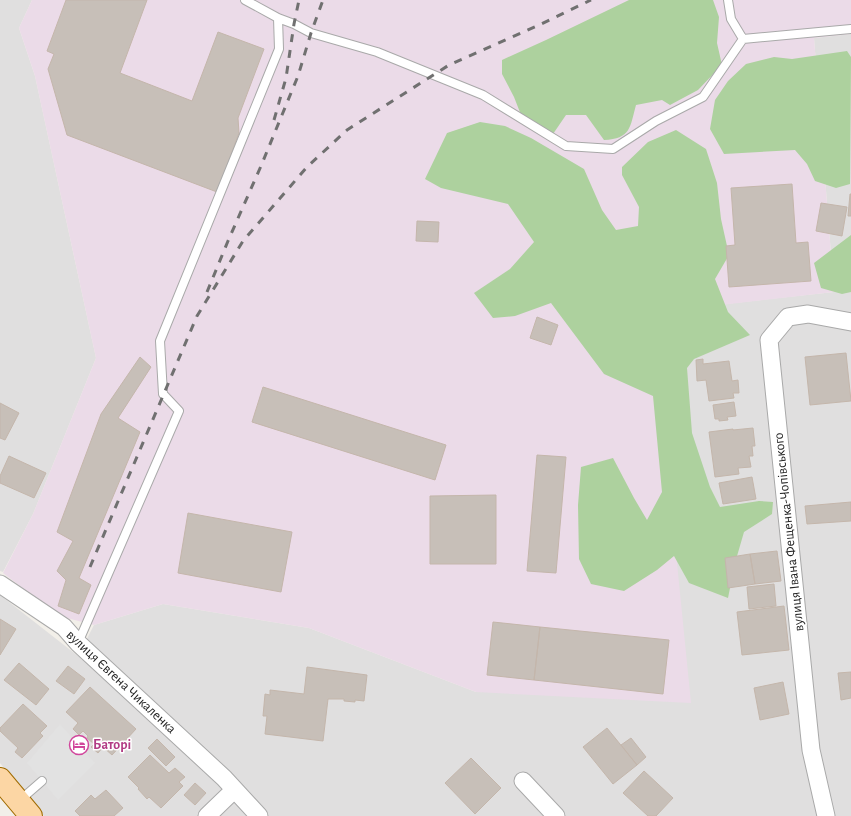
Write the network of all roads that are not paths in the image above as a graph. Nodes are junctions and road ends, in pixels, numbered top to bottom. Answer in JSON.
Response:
{"nodes":[{"id":1,"x":245,"y":0,"type":"edge"},
{"id":2,"x":728,"y":0,"type":"edge"},
{"id":3,"x":278,"y":18,"type":"junction"},
{"id":4,"x":851,"y":29,"type":"edge"},
{"id":5,"x":743,"y":38,"type":"junction"},
{"id":6,"x":851,"y":322,"type":"edge"},
{"id":7,"x":0,"y":584,"type":"edge"},
{"id":8,"x":78,"y":643,"type":"junction"},
{"id":9,"x":0,"y":779,"type":"edge"},
{"id":10,"x":42,"y":781,"type":"dead end"},
{"id":11,"x":524,"y":781,"type":"dead end"},
{"id":12,"x":234,"y":790,"type":"junction"},
{"id":13,"x":25,"y":809,"type":"edge"},
{"id":14,"x":207,"y":816,"type":"edge"},
{"id":15,"x":259,"y":816,"type":"edge"},
{"id":16,"x":556,"y":816,"type":"edge"},
{"id":17,"x":826,"y":816,"type":"edge"}],
"edges":[{"from":1,"to":3,"type":"lane"},
{"from":2,"to":5,"type":"lane"},
{"from":3,"to":5,"type":"lane"},
{"from":3,"to":8,"type":"lane"},
{"from":4,"to":5,"type":"lane"},
{"from":6,"to":17,"type":"street","name":"вулиця Івана Фещенка-Чопівського"},
{"from":7,"to":8,"type":"street","name":"вулиця Євгена Чикаленка"},
{"from":8,"to":12,"type":"street","name":"вулиця Євгена Чикаленка"},
{"from":9,"to":13,"type":"main road"},
{"from":10,"to":13,"type":"lane"},
{"from":11,"to":16,"type":"street"},
{"from":12,"to":14,"type":"street"},
{"from":12,"to":15,"type":"street","name":"вулиця Євгена Чикаленка"}]}
